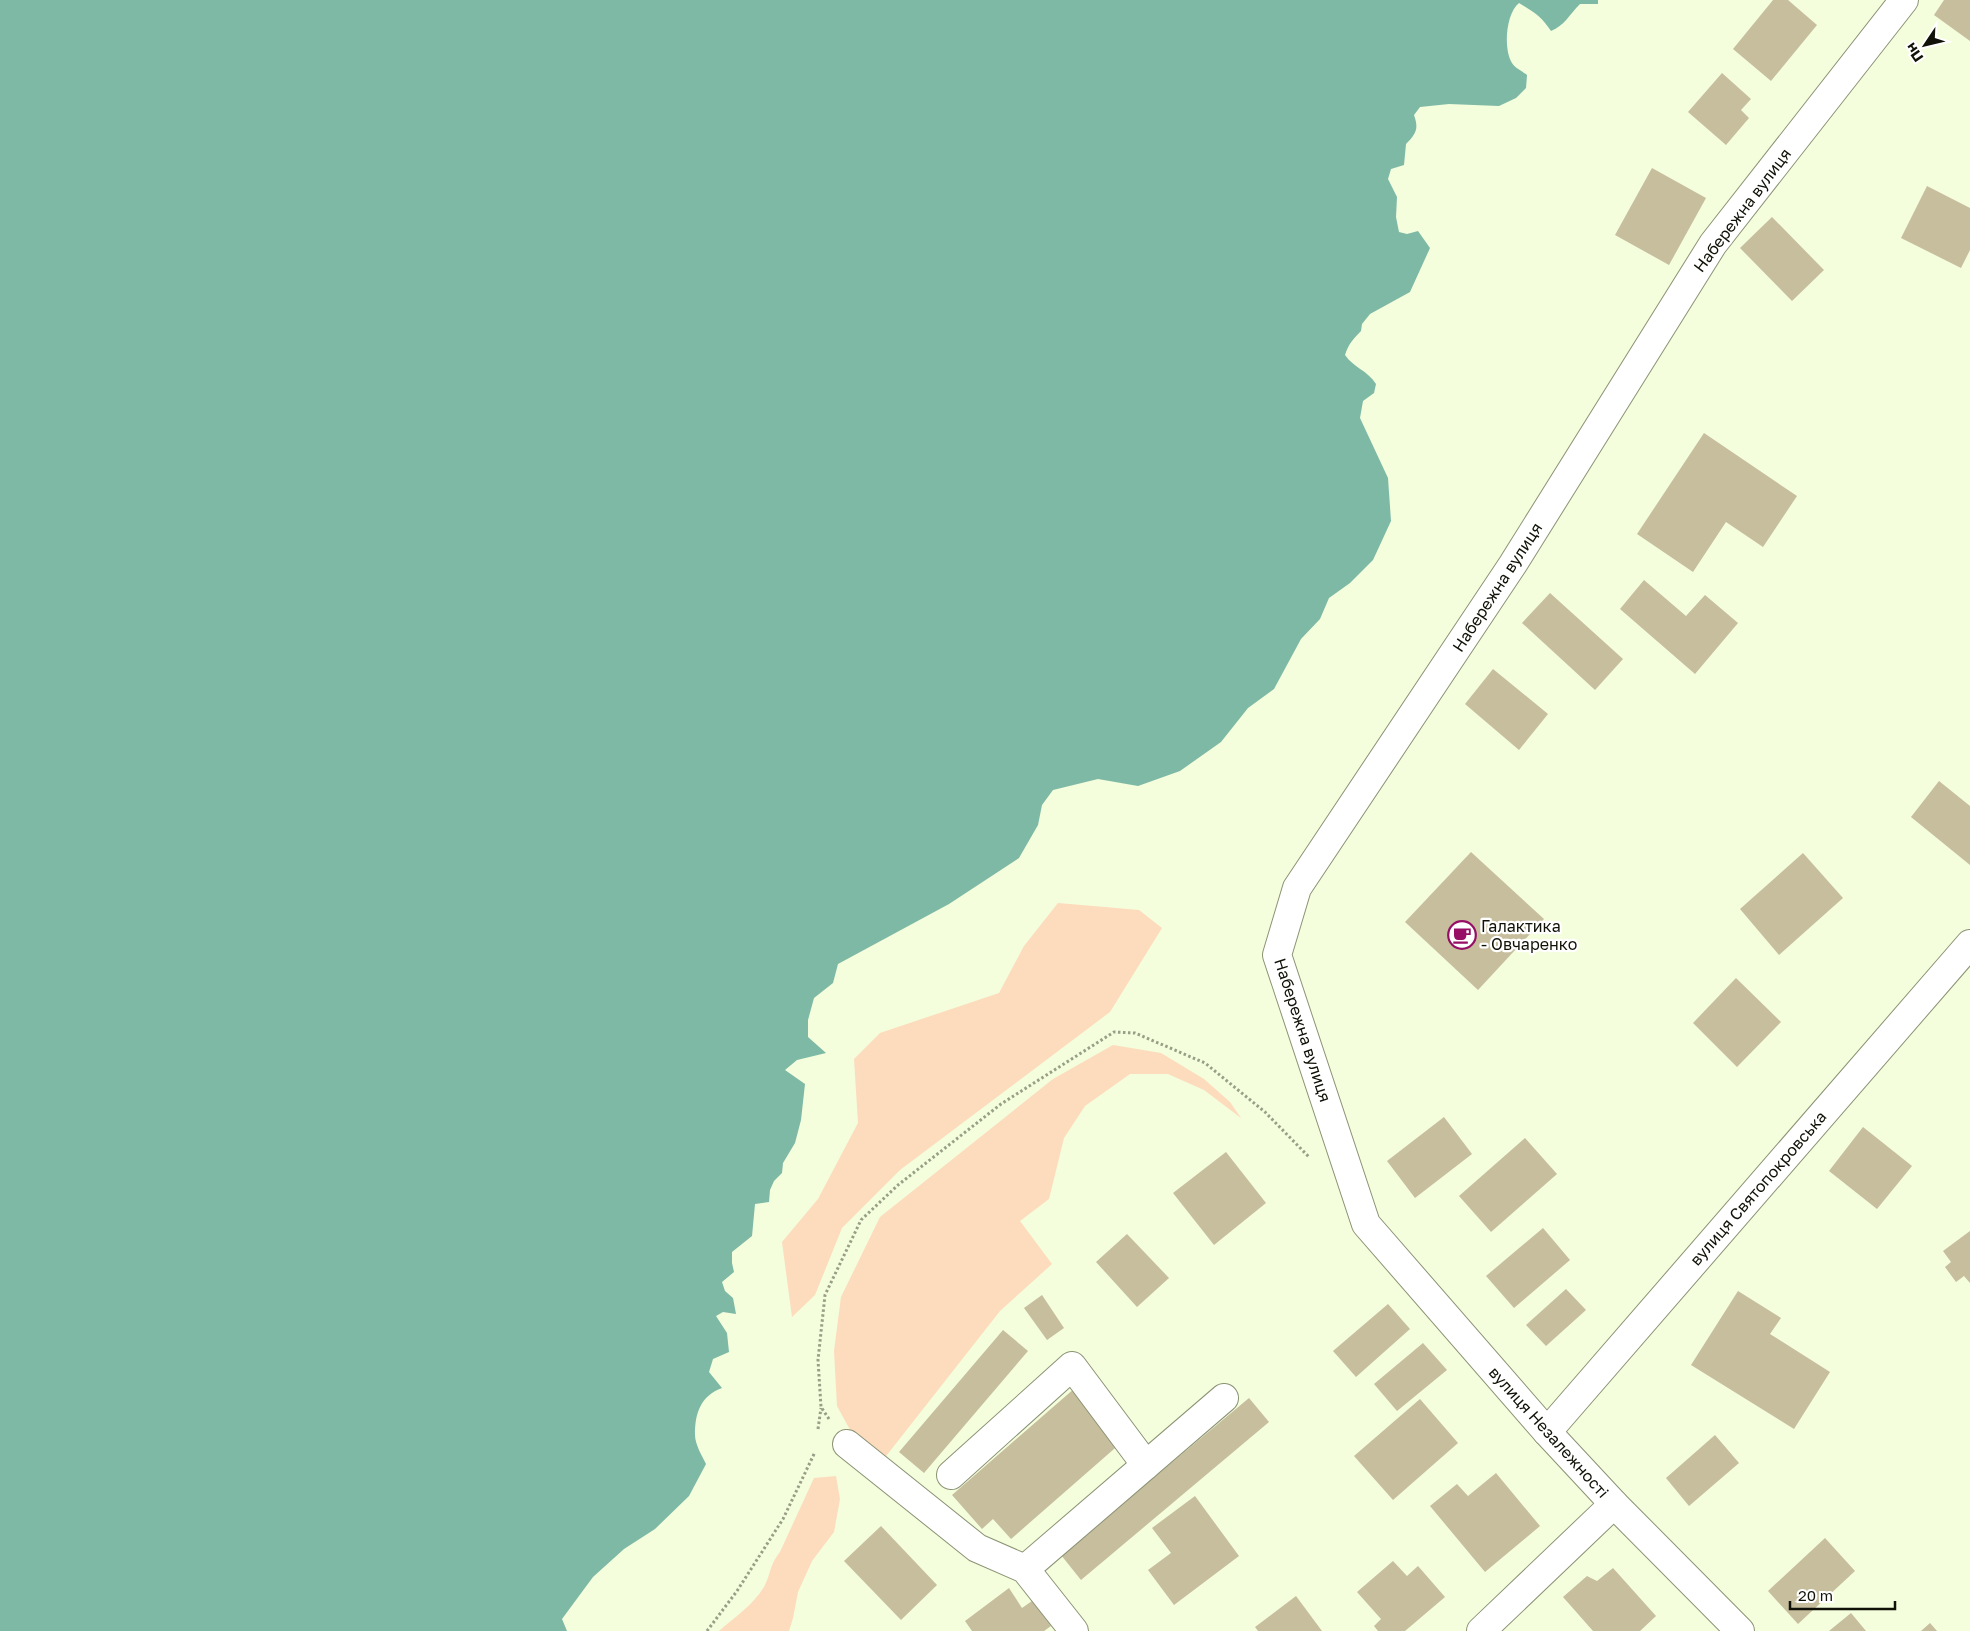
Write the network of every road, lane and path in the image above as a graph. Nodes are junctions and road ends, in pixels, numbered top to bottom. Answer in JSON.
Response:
{"nodes":[{"id":1,"x":1904,"y":0,"type":"edge"},
{"id":2,"x":1970,"y":944,"type":"edge"},
{"id":3,"x":1311,"y":1159,"type":"dead end"},
{"id":4,"x":1366,"y":1224,"type":"joint"},
{"id":5,"x":1224,"y":1398,"type":"dead end"},
{"id":6,"x":821,"y":1407,"type":"junction"},
{"id":7,"x":1547,"y":1432,"type":"junction"},
{"id":8,"x":817,"y":1436,"type":"dead end"},
{"id":9,"x":847,"y":1444,"type":"joint"},
{"id":10,"x":816,"y":1446,"type":"dead end"},
{"id":11,"x":1146,"y":1465,"type":"junction"},
{"id":12,"x":951,"y":1475,"type":"dead end"},
{"id":13,"x":1614,"y":1504,"type":"junction"},
{"id":14,"x":1025,"y":1569,"type":"junction"},
{"id":15,"x":707,"y":1631,"type":"edge"},
{"id":16,"x":1074,"y":1631,"type":"edge"},
{"id":17,"x":1481,"y":1631,"type":"edge"},
{"id":18,"x":1740,"y":1631,"type":"edge"}],
"edges":[{"from":1,"to":4,"type":"street","name":"Набережна вулиця"},
{"from":2,"to":7,"type":"street","name":"вулиця Святопокровська"},
{"from":3,"to":6,"type":"path"},
{"from":4,"to":7,"type":"street","name":"вулиця Незалежності"},
{"from":5,"to":11,"type":"street"},
{"from":6,"to":8,"type":"path"},
{"from":6,"to":9,"type":"path"},
{"from":7,"to":13,"type":"street","name":"вулиця Незалежності"},
{"from":9,"to":14,"type":"street"},
{"from":10,"to":15,"type":"path"},
{"from":11,"to":12,"type":"street"},
{"from":11,"to":14,"type":"street"},
{"from":13,"to":17,"type":"street"},
{"from":13,"to":18,"type":"street","name":"вулиця Незалежності"},
{"from":14,"to":16,"type":"street"}]}
